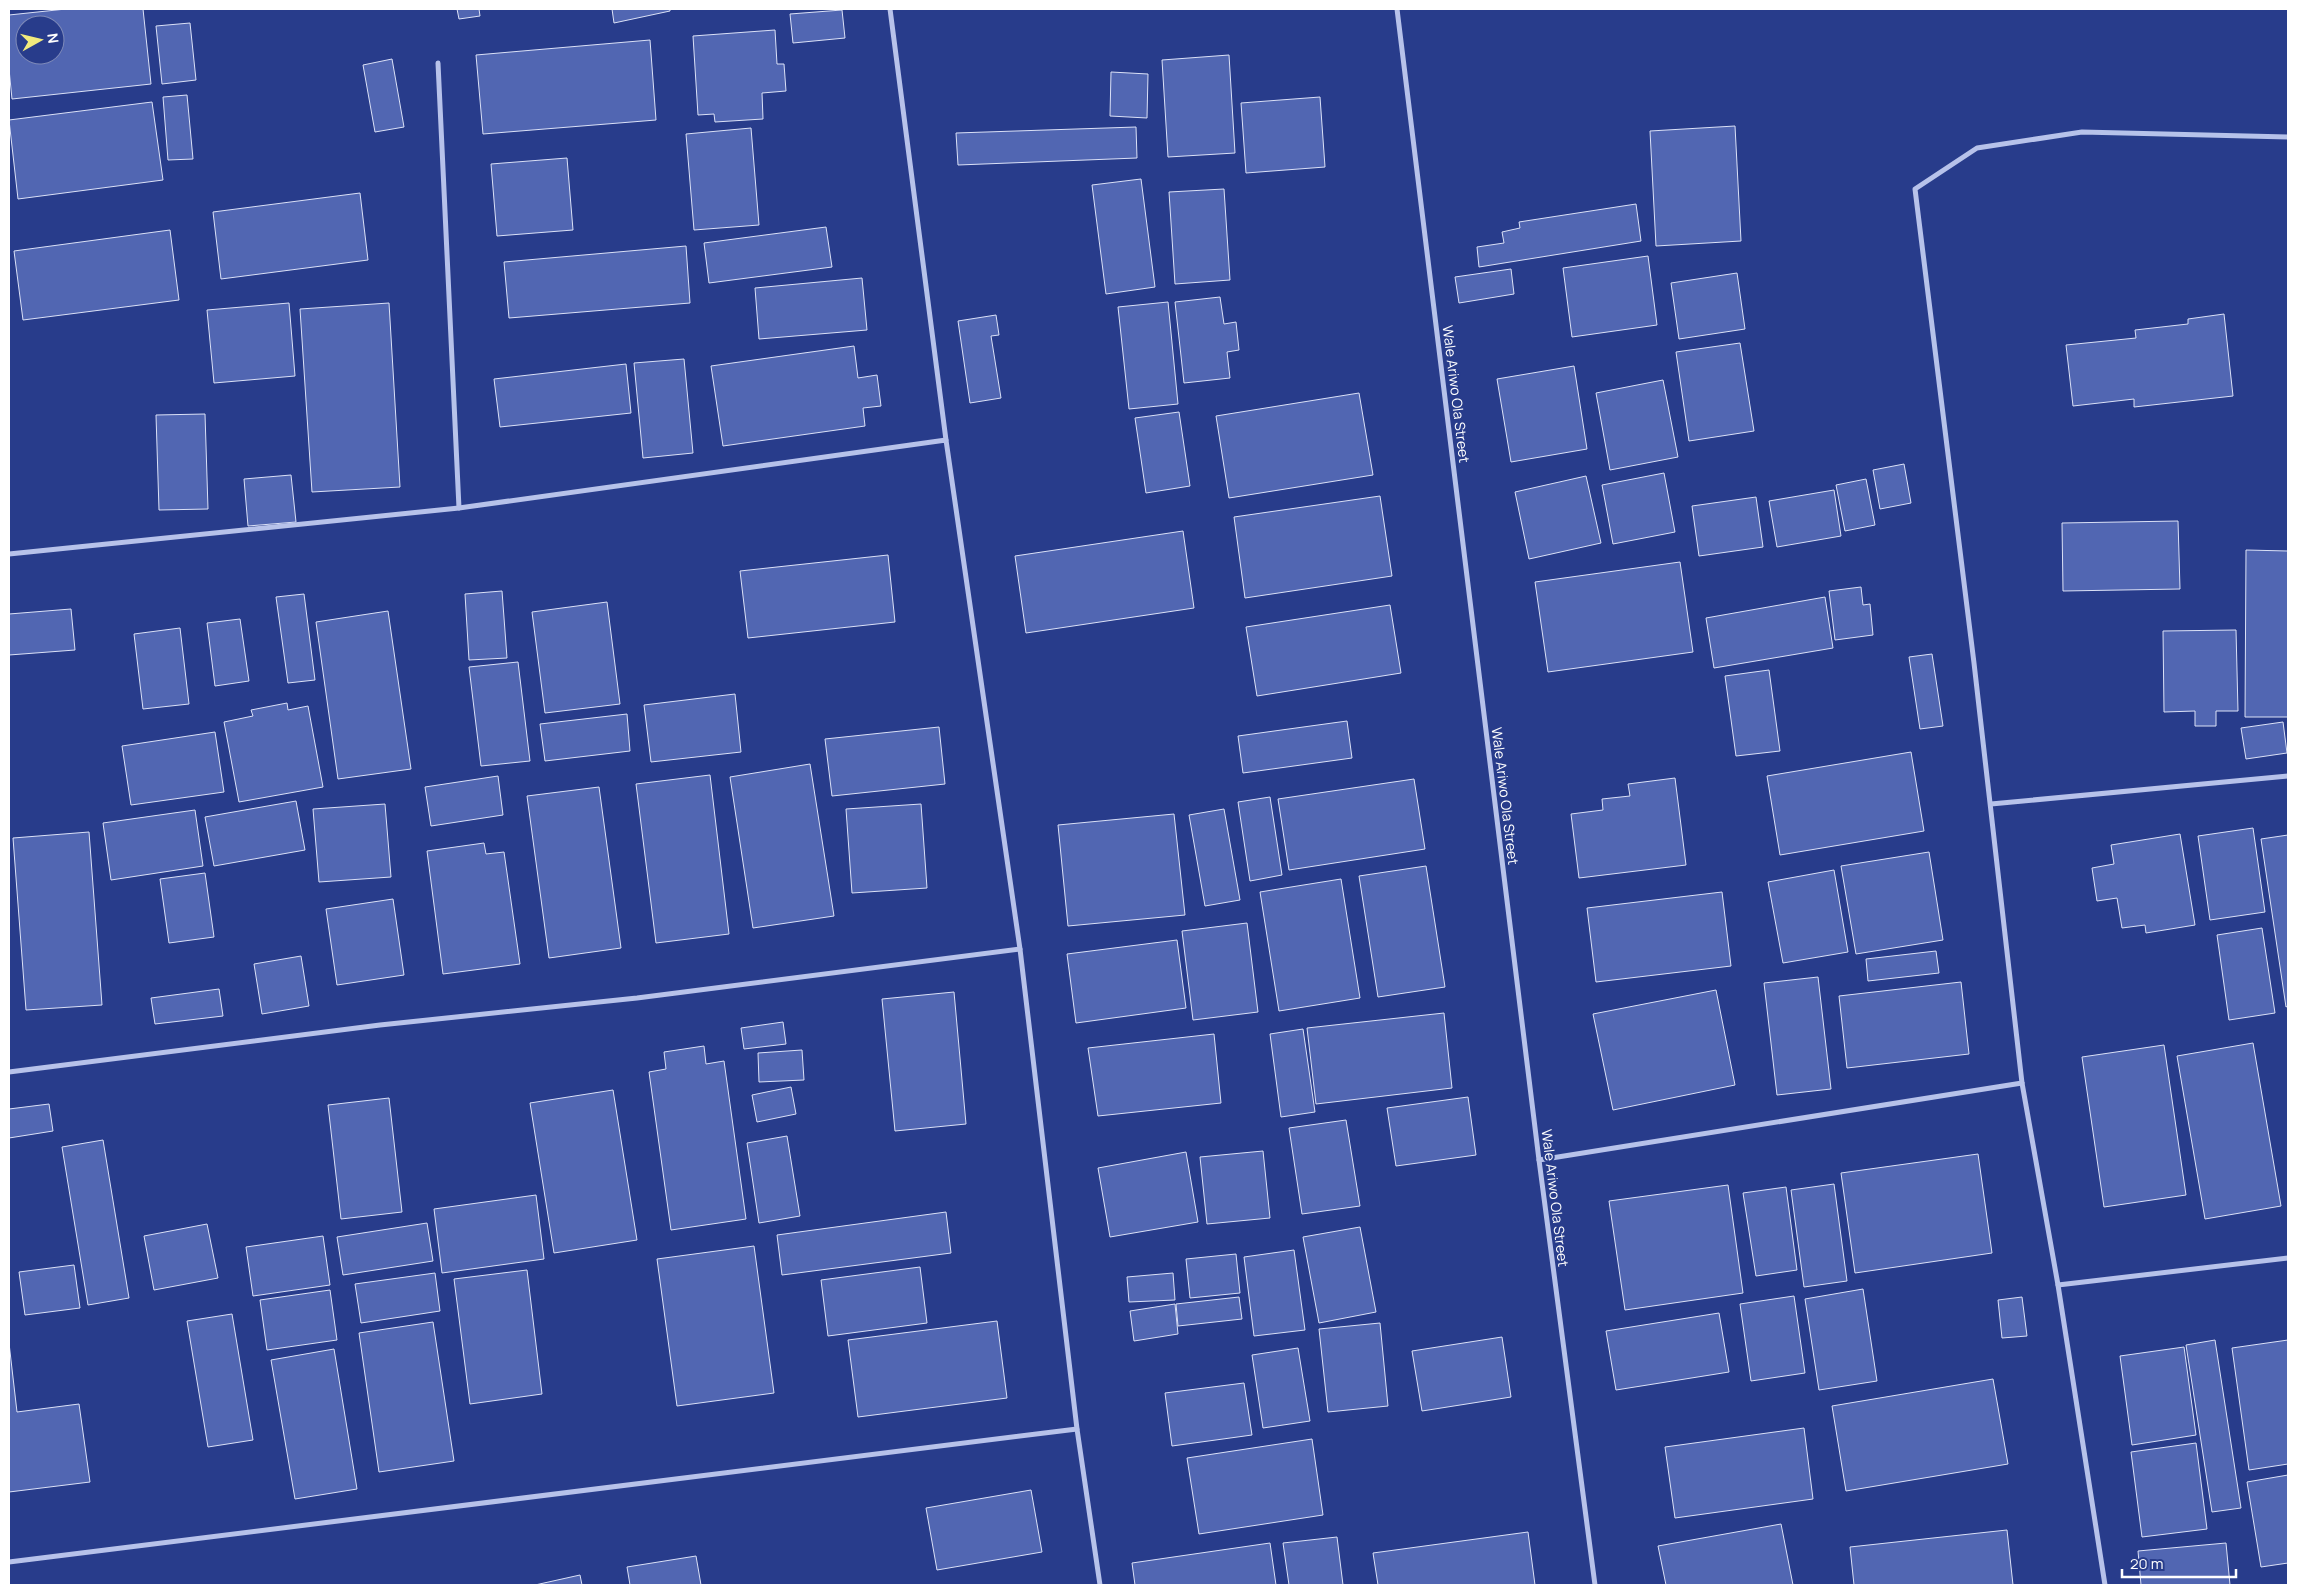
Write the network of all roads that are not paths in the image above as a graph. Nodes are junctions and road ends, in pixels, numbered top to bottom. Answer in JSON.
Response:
{"nodes":[{"id":1,"x":890,"y":9,"type":"edge"},
{"id":2,"x":1397,"y":9,"type":"edge"},
{"id":3,"x":438,"y":62,"type":"dead end"},
{"id":4,"x":2288,"y":137,"type":"edge"},
{"id":5,"x":946,"y":440,"type":"junction"},
{"id":6,"x":459,"y":508,"type":"junction"},
{"id":7,"x":9,"y":554,"type":"edge"},
{"id":8,"x":2288,"y":776,"type":"edge"},
{"id":9,"x":1991,"y":804,"type":"junction"},
{"id":10,"x":1020,"y":949,"type":"junction"},
{"id":11,"x":9,"y":1072,"type":"edge"},
{"id":12,"x":2022,"y":1083,"type":"junction"},
{"id":13,"x":1539,"y":1160,"type":"junction"},
{"id":14,"x":2288,"y":1258,"type":"edge"},
{"id":15,"x":2058,"y":1285,"type":"junction"},
{"id":16,"x":1077,"y":1429,"type":"junction"},
{"id":17,"x":9,"y":1562,"type":"edge"},
{"id":18,"x":1100,"y":1585,"type":"edge"},
{"id":19,"x":1595,"y":1585,"type":"edge"},
{"id":20,"x":2105,"y":1585,"type":"edge"}],
"edges":[{"from":1,"to":5,"type":"street"},
{"from":2,"to":13,"type":"street","name":"Wale Ariwo Ola Street"},
{"from":3,"to":6,"type":"street"},
{"from":4,"to":9,"type":"street"},
{"from":5,"to":6,"type":"street"},
{"from":5,"to":10,"type":"street"},
{"from":6,"to":7,"type":"street"},
{"from":8,"to":9,"type":"street"},
{"from":9,"to":12,"type":"street"},
{"from":10,"to":11,"type":"street"},
{"from":10,"to":16,"type":"street"},
{"from":12,"to":13,"type":"street"},
{"from":12,"to":15,"type":"street"},
{"from":13,"to":19,"type":"street","name":"Wale Ariwo Ola Street"},
{"from":14,"to":15,"type":"street"},
{"from":15,"to":20,"type":"street"},
{"from":16,"to":17,"type":"street"},
{"from":16,"to":18,"type":"street"}]}
